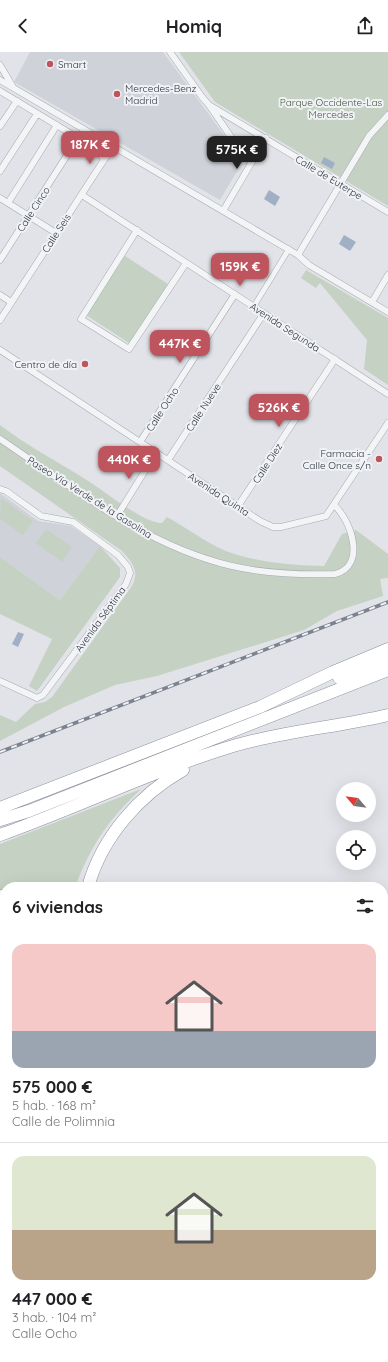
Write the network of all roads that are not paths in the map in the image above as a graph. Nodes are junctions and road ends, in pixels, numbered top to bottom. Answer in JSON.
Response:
{"nodes":[{"id":1,"x":170,"y":52,"type":"edge"},
{"id":2,"x":0,"y":65,"type":"edge"},
{"id":3,"x":0,"y":80,"type":"edge"},
{"id":4,"x":14,"y":88,"type":"junction"},
{"id":5,"x":0,"y":91,"type":"edge"},
{"id":6,"x":17,"y":101,"type":"junction"},
{"id":7,"x":209,"y":105,"type":"junction"},
{"id":8,"x":37,"y":114,"type":"junction"},
{"id":9,"x":388,"y":115,"type":"edge"},
{"id":10,"x":234,"y":119,"type":"junction"},
{"id":11,"x":0,"y":126,"type":"edge"},
{"id":12,"x":57,"y":126,"type":"junction"},
{"id":13,"x":225,"y":129,"type":"junction"},
{"id":14,"x":78,"y":138,"type":"junction"},
{"id":15,"x":266,"y":138,"type":"junction"},
{"id":16,"x":113,"y":146,"type":"junction"},
{"id":17,"x":104,"y":160,"type":"junction"},
{"id":18,"x":251,"y":162,"type":"junction"},
{"id":19,"x":0,"y":171,"type":"edge"},
{"id":20,"x":340,"y":184,"type":"junction"},
{"id":21,"x":82,"y":195,"type":"junction"},
{"id":22,"x":0,"y":198,"type":"edge"},
{"id":23,"x":8,"y":203,"type":"junction"},
{"id":24,"x":223,"y":211,"type":"junction"},
{"id":25,"x":388,"y":212,"type":"edge"},
{"id":26,"x":28,"y":216,"type":"junction"},
{"id":27,"x":137,"y":230,"type":"junction"},
{"id":28,"x":56,"y":233,"type":"junction"},
{"id":29,"x":289,"y":250,"type":"junction"},
{"id":30,"x":298,"y":255,"type":"junction"},
{"id":31,"x":0,"y":260,"type":"edge"},
{"id":32,"x":186,"y":263,"type":"junction"},
{"id":33,"x":388,"y":275,"type":"edge"},
{"id":34,"x":235,"y":294,"type":"junction"},
{"id":35,"x":0,"y":295,"type":"edge"},
{"id":36,"x":11,"y":302,"type":"junction"},
{"id":37,"x":372,"y":302,"type":"junction"},
{"id":38,"x":254,"y":306,"type":"junction"},
{"id":39,"x":388,"y":312,"type":"edge"},
{"id":40,"x":264,"y":313,"type":"junction"},
{"id":41,"x":0,"y":320,"type":"edge"},
{"id":42,"x":0,"y":350,"type":"edge"},
{"id":43,"x":335,"y":360,"type":"junction"},
{"id":44,"x":388,"y":394,"type":"edge"},
{"id":45,"x":388,"y":423,"type":"edge"},
{"id":46,"x":0,"y":439,"type":"edge"},
{"id":47,"x":140,"y":442,"type":"junction"},
{"id":48,"x":156,"y":453,"type":"junction"},
{"id":49,"x":168,"y":460,"type":"junction"},
{"id":50,"x":0,"y":489,"type":"edge"},
{"id":51,"x":334,"y":504,"type":"junction"},
{"id":52,"x":238,"y":506,"type":"junction"},
{"id":53,"x":117,"y":516,"type":"junction"},
{"id":54,"x":388,"y":648,"type":"edge"},
{"id":55,"x":388,"y":659,"type":"edge"},
{"id":56,"x":388,"y":670,"type":"edge"},
{"id":57,"x":0,"y":681,"type":"edge"},
{"id":58,"x":260,"y":707,"type":"junction"},
{"id":59,"x":388,"y":715,"type":"edge"},
{"id":60,"x":388,"y":721,"type":"edge"},
{"id":61,"x":336,"y":725,"type":"junction"},
{"id":62,"x":234,"y":746,"type":"junction"},
{"id":63,"x":0,"y":808,"type":"edge"},
{"id":64,"x":0,"y":820,"type":"edge"},
{"id":65,"x":0,"y":836,"type":"edge"},
{"id":66,"x":90,"y":882,"type":"edge"}],
"edges":[{"from":1,"to":7,"type":"street","name":"Calle de Euterpe"},
{"from":2,"to":4,"type":"street"},
{"from":3,"to":4,"type":"street"},
{"from":4,"to":16,"type":"street"},
{"from":5,"to":6,"type":"street"},
{"from":6,"to":8,"type":"street"},
{"from":6,"to":11,"type":"street"},
{"from":7,"to":10,"type":"street","name":"Calle de Euterpe"},
{"from":7,"to":13,"type":"street","name":"Calle de Euterpe"},
{"from":8,"to":12,"type":"street"},
{"from":8,"to":19,"type":"street"},
{"from":9,"to":20,"type":"street"},
{"from":10,"to":13,"type":"street"},
{"from":10,"to":15,"type":"street","name":"Calle de Euterpe"},
{"from":12,"to":14,"type":"street"},
{"from":12,"to":23,"type":"street"},
{"from":13,"to":18,"type":"street","name":"Calle de Euterpe"},
{"from":14,"to":17,"type":"street"},
{"from":14,"to":26,"type":"street","name":"Calle Cinco"},
{"from":15,"to":18,"type":"street"},
{"from":15,"to":20,"type":"street","name":"Calle de Euterpe"},
{"from":16,"to":17,"type":"street","name":"Calle Seis"},
{"from":16,"to":24,"type":"street"},
{"from":17,"to":21,"type":"street","name":"Calle Seis"},
{"from":18,"to":24,"type":"street"},
{"from":20,"to":25,"type":"street","name":"Calle de Euterpe"},
{"from":20,"to":30,"type":"street"},
{"from":21,"to":27,"type":"street","name":"Avenida Segunda"},
{"from":21,"to":28,"type":"street","name":"Calle Seis"},
{"from":22,"to":23,"type":"street"},
{"from":23,"to":26,"type":"street"},
{"from":24,"to":29,"type":"street"},
{"from":26,"to":28,"type":"street"},
{"from":26,"to":31,"type":"street","name":"Calle Cinco"},
{"from":27,"to":32,"type":"street","name":"Avenida Segunda"},
{"from":27,"to":32,"type":"street"},
{"from":28,"to":36,"type":"street","name":"Calle Seis"},
{"from":29,"to":30,"type":"street"},
{"from":29,"to":38,"type":"street"},
{"from":30,"to":37,"type":"street"},
{"from":32,"to":34,"type":"street","name":"Avenida Segunda"},
{"from":33,"to":37,"type":"street"},
{"from":34,"to":38,"type":"street","name":"Avenida Segunda"},
{"from":34,"to":47,"type":"street","name":"Calle Ocho"},
{"from":35,"to":36,"type":"street"},
{"from":36,"to":41,"type":"street","name":"Calle Seis"},
{"from":37,"to":39,"type":"street"},
{"from":38,"to":40,"type":"street","name":"Avenida Segunda"},
{"from":40,"to":43,"type":"street","name":"Avenida Segunda"},
{"from":40,"to":49,"type":"street","name":"Calle Nueve"},
{"from":42,"to":47,"type":"street","name":"Avenida Quinta"},
{"from":43,"to":44,"type":"street","name":"Avenida Segunda"},
{"from":43,"to":52,"type":"street","name":"Calle Diez"},
{"from":45,"to":51,"type":"street"},
{"from":46,"to":53,"type":"street","name":"Paseo Vía Verde de la Gasolina"},
{"from":47,"to":48,"type":"street","name":"Avenida Quinta"},
{"from":48,"to":49,"type":"street","name":"Avenida Quinta"},
{"from":48,"to":53,"type":"street"},
{"from":49,"to":52,"type":"street","name":"Avenida Quinta"},
{"from":50,"to":57,"type":"street","name":"Avenida Séptima"},
{"from":51,"to":52,"type":"street","name":"Avenida Quinta"},
{"from":51,"to":53,"type":"street","name":"Paseo Vía Verde de la Gasolina"},
{"from":54,"to":58,"type":"highway"},
{"from":55,"to":58,"type":"highway"},
{"from":56,"to":64,"type":"highway"},
{"from":58,"to":63,"type":"highway"},
{"from":59,"to":61,"type":"highway"},
{"from":60,"to":61,"type":"highway"},
{"from":61,"to":62,"type":"highway"},
{"from":62,"to":65,"type":"highway"},
{"from":62,"to":66,"type":"highway"}]}
